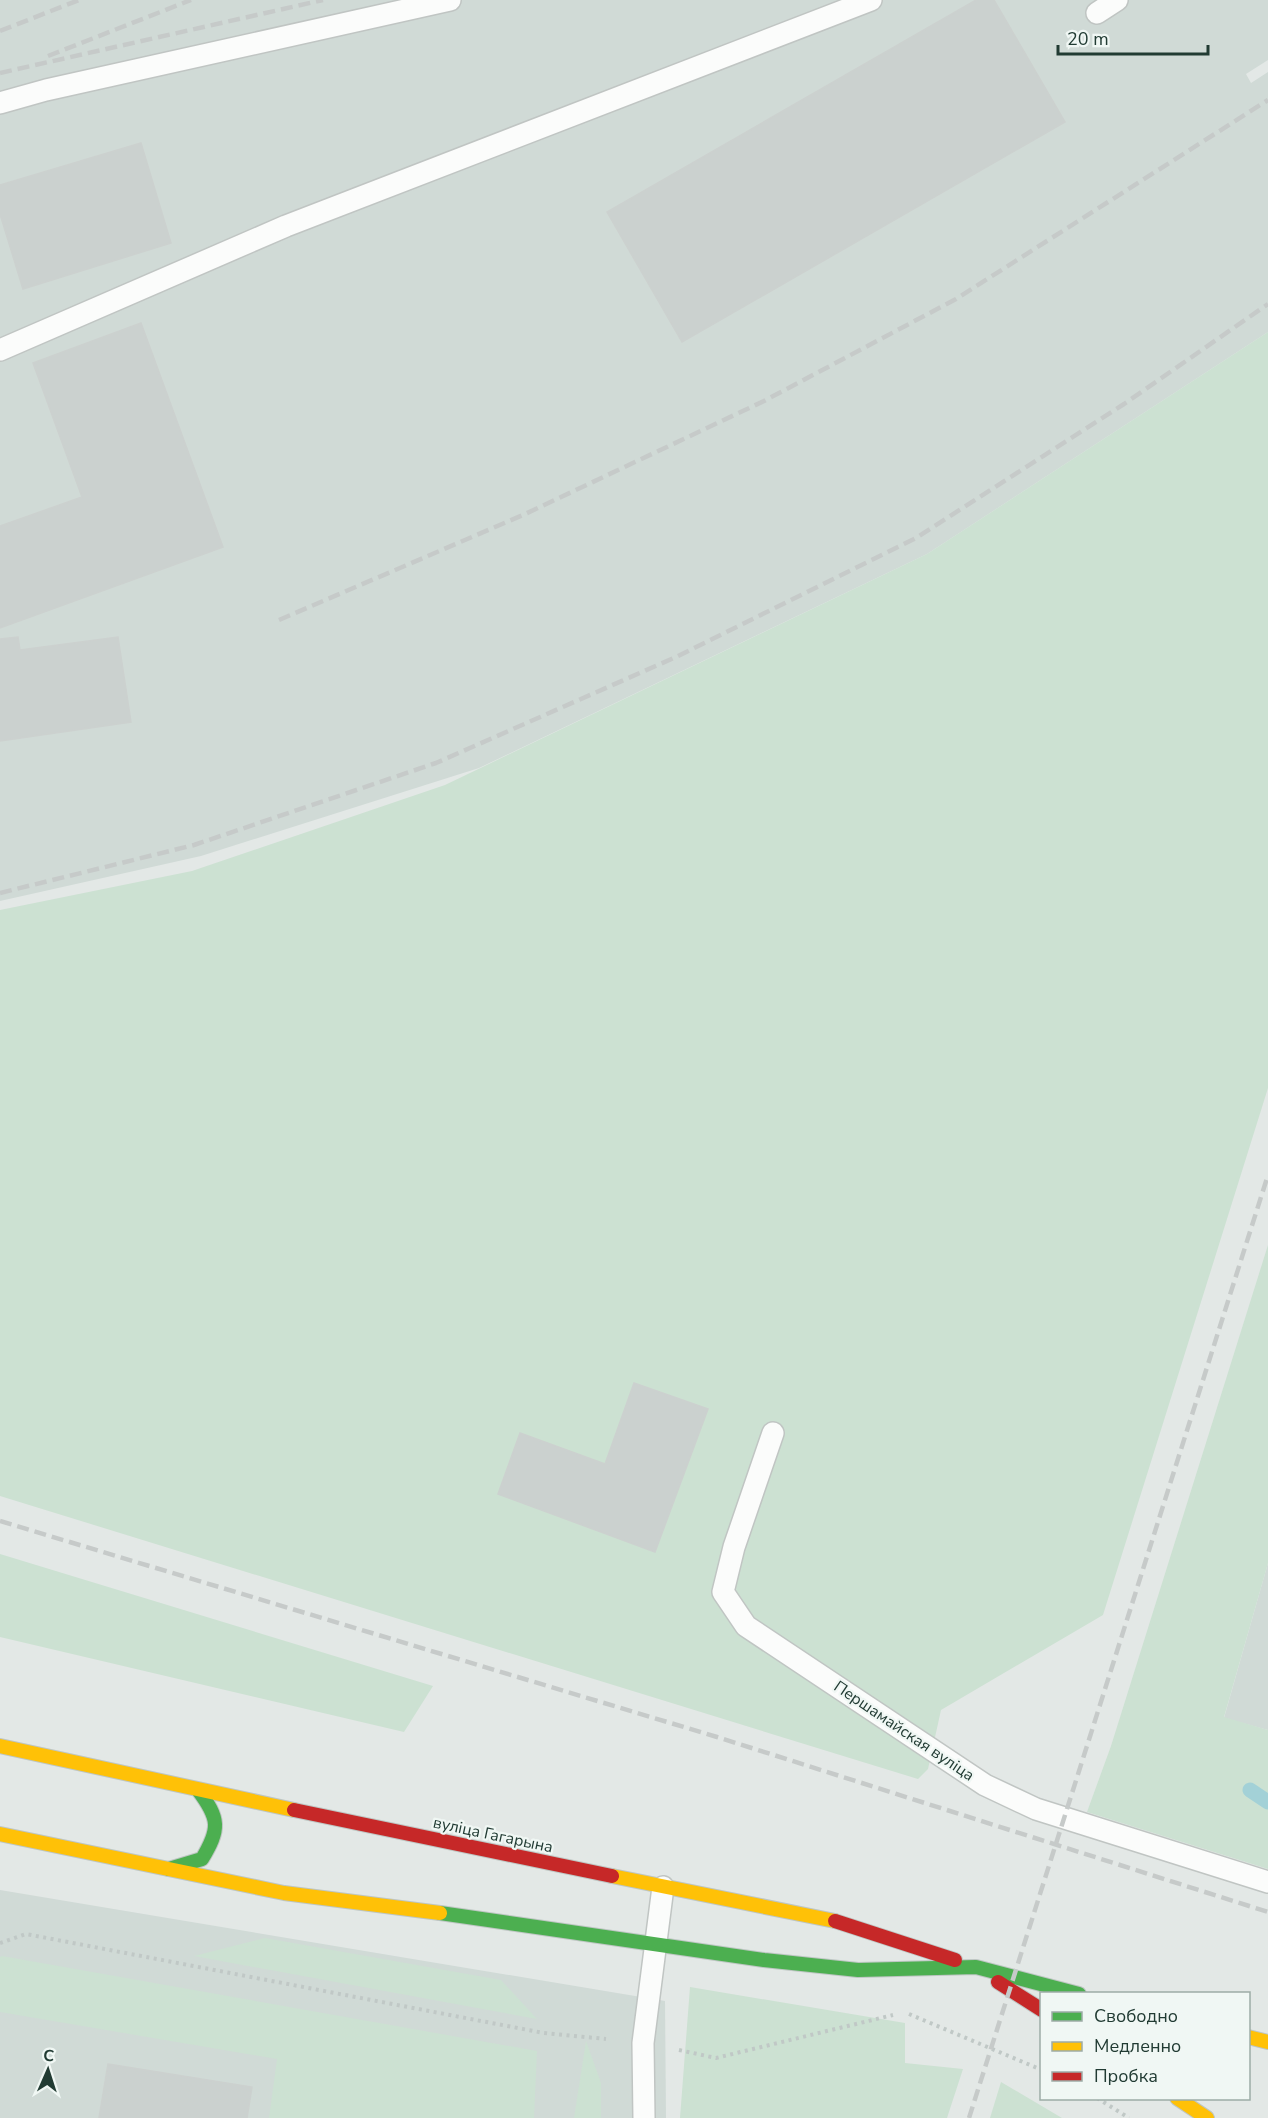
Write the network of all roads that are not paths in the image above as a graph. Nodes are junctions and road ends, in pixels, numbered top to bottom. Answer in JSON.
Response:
{"nodes":[{"id":1,"x":450,"y":0,"type":"edge"},
{"id":2,"x":871,"y":0,"type":"edge"},
{"id":3,"x":1117,"y":0,"type":"edge"},
{"id":4,"x":1096,"y":13,"type":"dead end"},
{"id":5,"x":0,"y":103,"type":"edge"},
{"id":6,"x":0,"y":350,"type":"edge"},
{"id":7,"x":773,"y":1433,"type":"dead end"},
{"id":8,"x":0,"y":1746,"type":"edge"},
{"id":9,"x":198,"y":1790,"type":"junction"},
{"id":10,"x":0,"y":1834,"type":"edge"},
{"id":11,"x":169,"y":1869,"type":"junction"},
{"id":12,"x":1268,"y":1882,"type":"edge"},
{"id":13,"x":663,"y":1887,"type":"junction"},
{"id":14,"x":656,"y":1944,"type":"junction"},
{"id":15,"x":976,"y":1967,"type":"junction"},
{"id":16,"x":1071,"y":1992,"type":"edge"},
{"id":17,"x":1040,"y":2009,"type":"edge"},
{"id":18,"x":1250,"y":2038,"type":"edge"},
{"id":19,"x":1268,"y":2042,"type":"edge"},
{"id":20,"x":1180,"y":2100,"type":"edge"},
{"id":21,"x":644,"y":2118,"type":"edge"},
{"id":22,"x":1207,"y":2118,"type":"edge"}],
"edges":[{"from":1,"to":5,"type":"lane"},
{"from":2,"to":6,"type":"lane"},
{"from":3,"to":4,"type":"lane"},
{"from":7,"to":12,"type":"lane","name":"Першамайская вуліца"},
{"from":8,"to":9,"type":"main road","name":"вуліца Гагарына"},
{"from":9,"to":11,"type":"main road"},
{"from":9,"to":13,"type":"main road","name":"вуліца Гагарына"},
{"from":10,"to":11,"type":"main road"},
{"from":11,"to":14,"type":"main road"},
{"from":13,"to":14,"type":"lane"},
{"from":13,"to":15,"type":"main road","name":"вуліца Гагарына"},
{"from":14,"to":15,"type":"main road"},
{"from":14,"to":21,"type":"lane"},
{"from":15,"to":16,"type":"main road"},
{"from":15,"to":17,"type":"main road","name":"вуліца Гагарына"},
{"from":18,"to":19,"type":"main road"},
{"from":20,"to":22,"type":"main road"}]}
